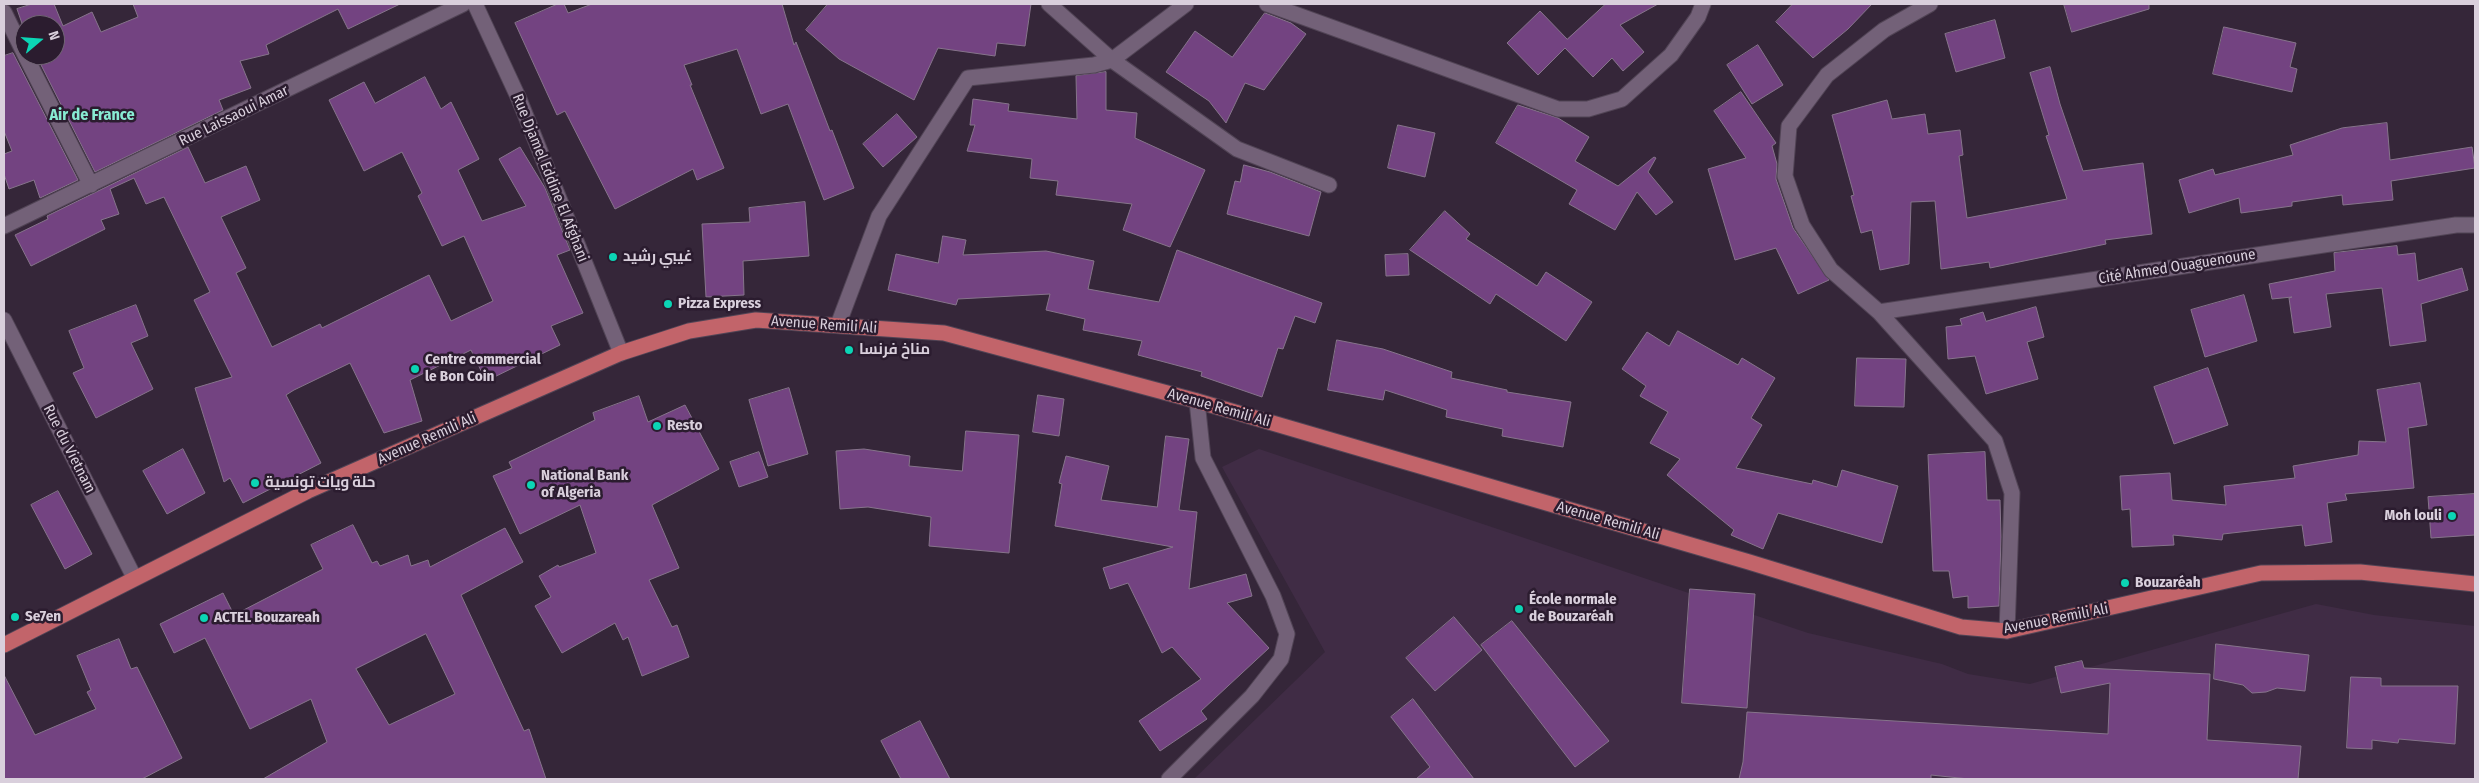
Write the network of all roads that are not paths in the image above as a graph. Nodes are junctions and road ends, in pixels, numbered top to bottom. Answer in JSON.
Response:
{"nodes":[{"id":1,"x":463,"y":4,"type":"edge"},
{"id":2,"x":475,"y":4,"type":"edge"},
{"id":3,"x":1049,"y":4,"type":"edge"},
{"id":4,"x":1186,"y":4,"type":"edge"},
{"id":5,"x":1267,"y":4,"type":"edge"},
{"id":6,"x":1703,"y":4,"type":"edge"},
{"id":7,"x":1930,"y":4,"type":"edge"},
{"id":8,"x":4,"y":12,"type":"edge"},
{"id":9,"x":15,"y":35,"type":"edge"},
{"id":10,"x":1112,"y":60,"type":"junction"},
{"id":11,"x":30,"y":65,"type":"edge"},
{"id":12,"x":90,"y":185,"type":"junction"},
{"id":13,"x":1329,"y":185,"type":"dead end"},
{"id":14,"x":2475,"y":225,"type":"edge"},
{"id":15,"x":4,"y":226,"type":"edge"},
{"id":16,"x":1879,"y":312,"type":"junction"},
{"id":17,"x":4,"y":320,"type":"edge"},
{"id":18,"x":838,"y":325,"type":"junction"},
{"id":19,"x":621,"y":353,"type":"junction"},
{"id":20,"x":1197,"y":402,"type":"junction"},
{"id":21,"x":134,"y":577,"type":"junction"},
{"id":22,"x":2475,"y":584,"type":"edge"},
{"id":23,"x":2008,"y":631,"type":"junction"},
{"id":24,"x":4,"y":645,"type":"edge"},
{"id":25,"x":1169,"y":779,"type":"edge"}],
"edges":[{"from":1,"to":12,"type":"street","name":"Rue Laissaoui Amar"},
{"from":2,"to":19,"type":"street","name":"Rue Djamel Eddine El Afghani"},
{"from":3,"to":10,"type":"street"},
{"from":4,"to":10,"type":"street"},
{"from":5,"to":6,"type":"street"},
{"from":7,"to":16,"type":"street"},
{"from":8,"to":9,"type":"street"},
{"from":10,"to":13,"type":"street"},
{"from":10,"to":18,"type":"street"},
{"from":11,"to":12,"type":"street"},
{"from":12,"to":15,"type":"street","name":"Rue Laissaoui Amar"},
{"from":14,"to":16,"type":"street","name":"Cité Ahmed Ouaguenoune"},
{"from":16,"to":23,"type":"street"},
{"from":17,"to":21,"type":"street","name":"Rue du Vietnam"},
{"from":18,"to":19,"type":"main road","name":"Avenue Remili Ali"},
{"from":18,"to":20,"type":"main road","name":"Avenue Remili Ali"},
{"from":19,"to":21,"type":"main road","name":"Avenue Remili Ali"},
{"from":20,"to":23,"type":"main road","name":"Avenue Remili Ali"},
{"from":20,"to":25,"type":"street"},
{"from":21,"to":24,"type":"main road","name":"Avenue Remili Ali"},
{"from":22,"to":23,"type":"main road","name":"Avenue Remili Ali"}]}
